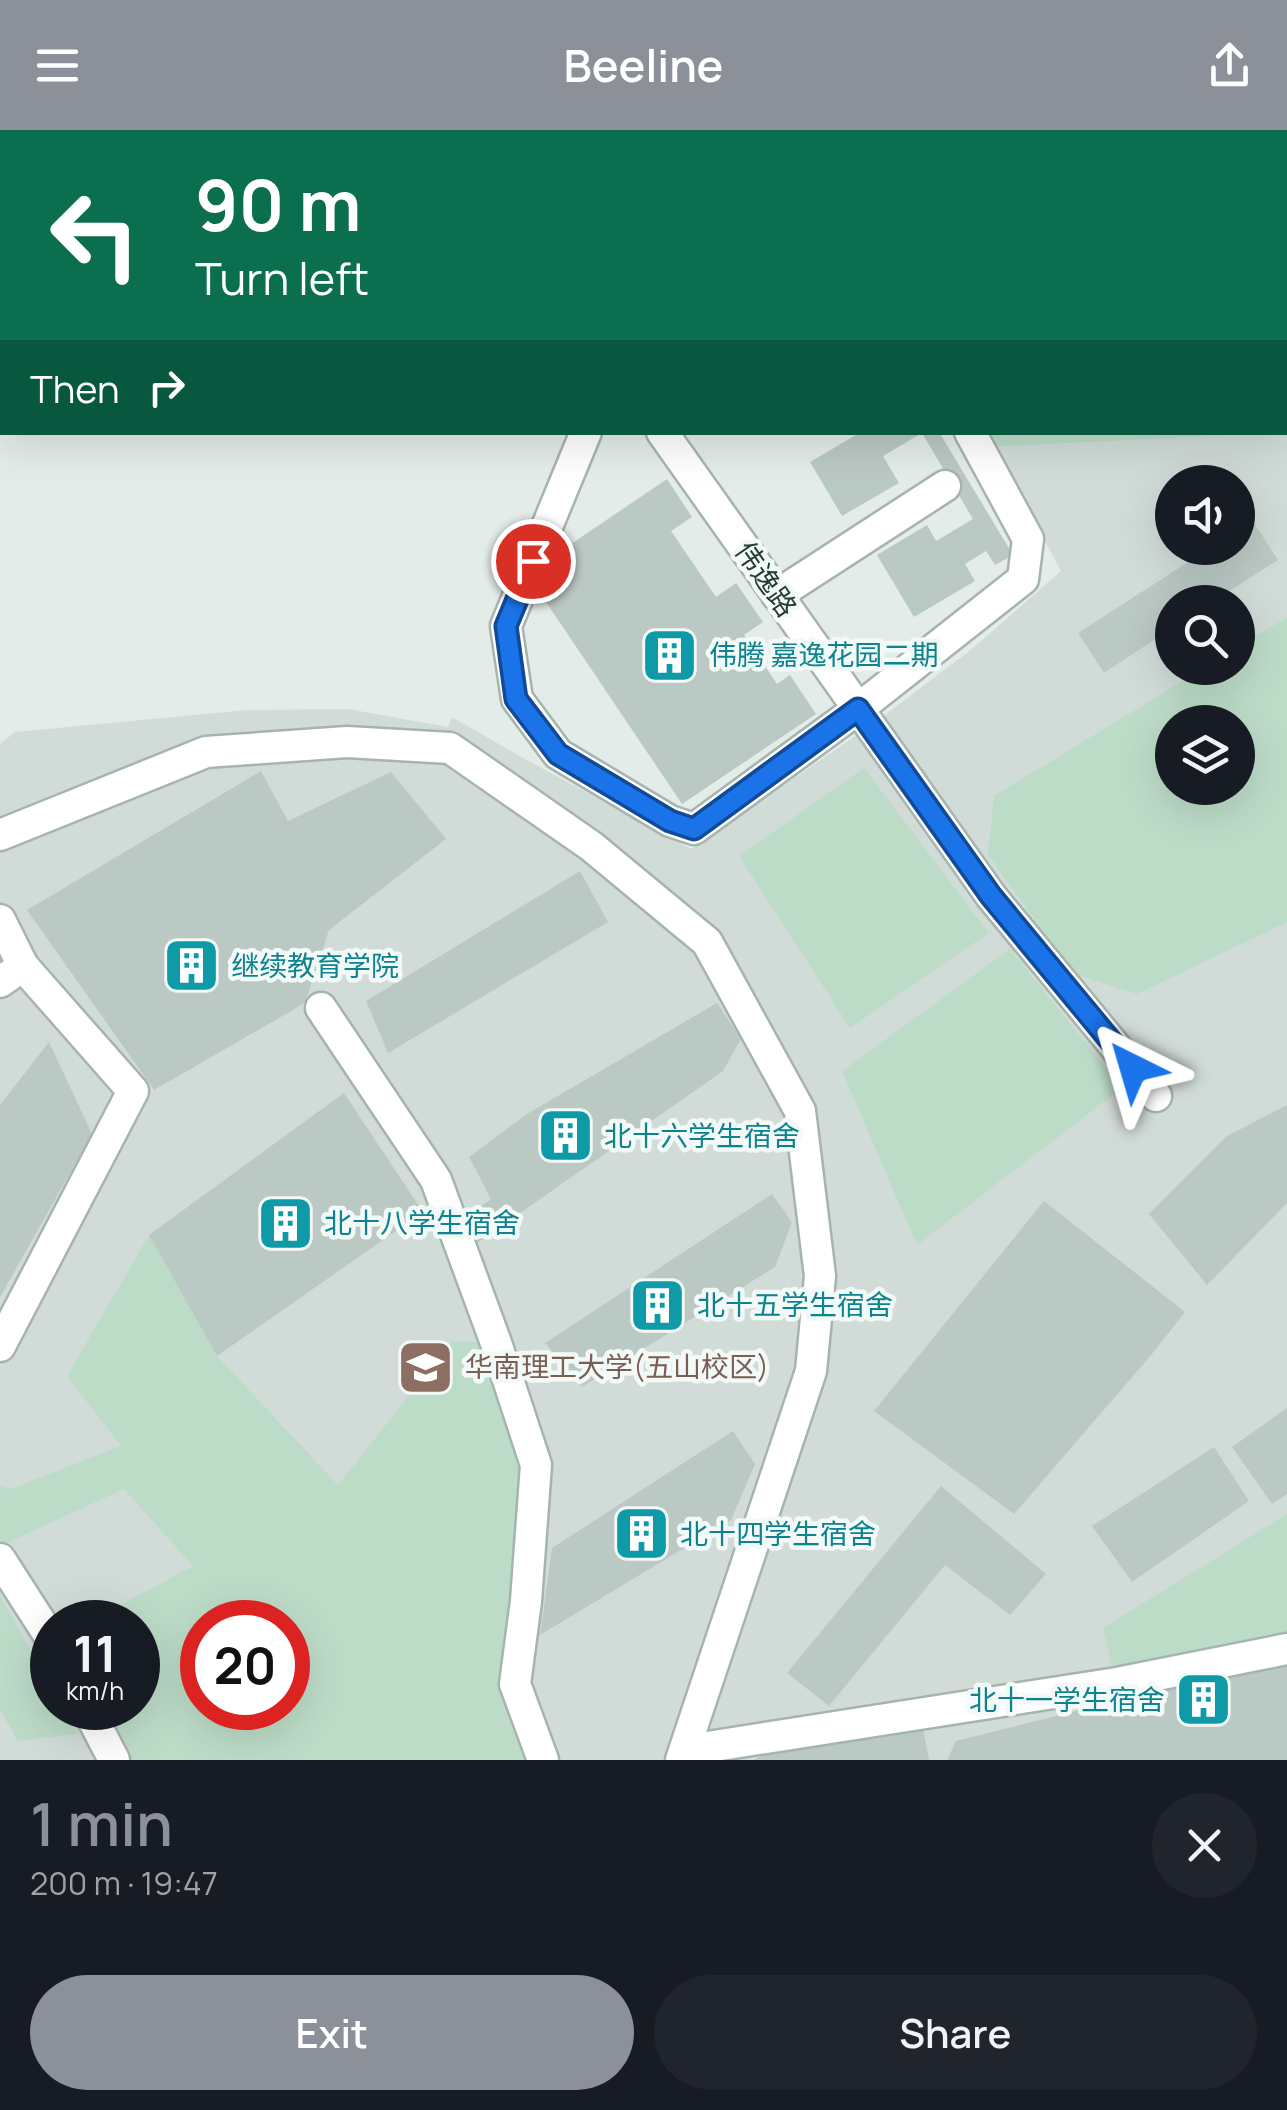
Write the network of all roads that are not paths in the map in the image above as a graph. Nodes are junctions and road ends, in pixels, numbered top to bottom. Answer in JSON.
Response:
{"nodes":[{"id":1,"x":585,"y":435,"type":"edge"},
{"id":2,"x":664,"y":435,"type":"edge"},
{"id":3,"x":972,"y":435,"type":"edge"},
{"id":4,"x":945,"y":486,"type":"dead end"},
{"id":5,"x":777,"y":595,"type":"junction"},
{"id":6,"x":864,"y":718,"type":"junction"},
{"id":7,"x":0,"y":835,"type":"edge"},
{"id":8,"x":0,"y":920,"type":"edge"},
{"id":9,"x":12,"y":974,"type":"edge"},
{"id":10,"x":321,"y":1008,"type":"dead end"},
{"id":11,"x":1156,"y":1096,"type":"dead end"},
{"id":12,"x":0,"y":1346,"type":"edge"},
{"id":13,"x":0,"y":1559,"type":"edge"},
{"id":14,"x":30,"y":1606,"type":"edge"},
{"id":15,"x":1287,"y":1648,"type":"edge"},
{"id":16,"x":98,"y":1730,"type":"edge"},
{"id":17,"x":114,"y":1760,"type":"edge"},
{"id":18,"x":544,"y":1760,"type":"edge"},
{"id":19,"x":681,"y":1760,"type":"edge"},
{"id":20,"x":690,"y":1760,"type":"edge"}],
"edges":[{"from":1,"to":6,"type":"street"},
{"from":2,"to":5,"type":"street","name":"伟逸路"},
{"from":3,"to":6,"type":"street"},
{"from":4,"to":5,"type":"street"},
{"from":5,"to":6,"type":"street","name":"伟逸路"},
{"from":6,"to":11,"type":"street","name":"伟逸路"},
{"from":7,"to":19,"type":"street"},
{"from":8,"to":9,"type":"street"},
{"from":9,"to":12,"type":"street"},
{"from":10,"to":18,"type":"street"},
{"from":13,"to":14,"type":"street"},
{"from":15,"to":20,"type":"street"},
{"from":16,"to":17,"type":"street"}]}
